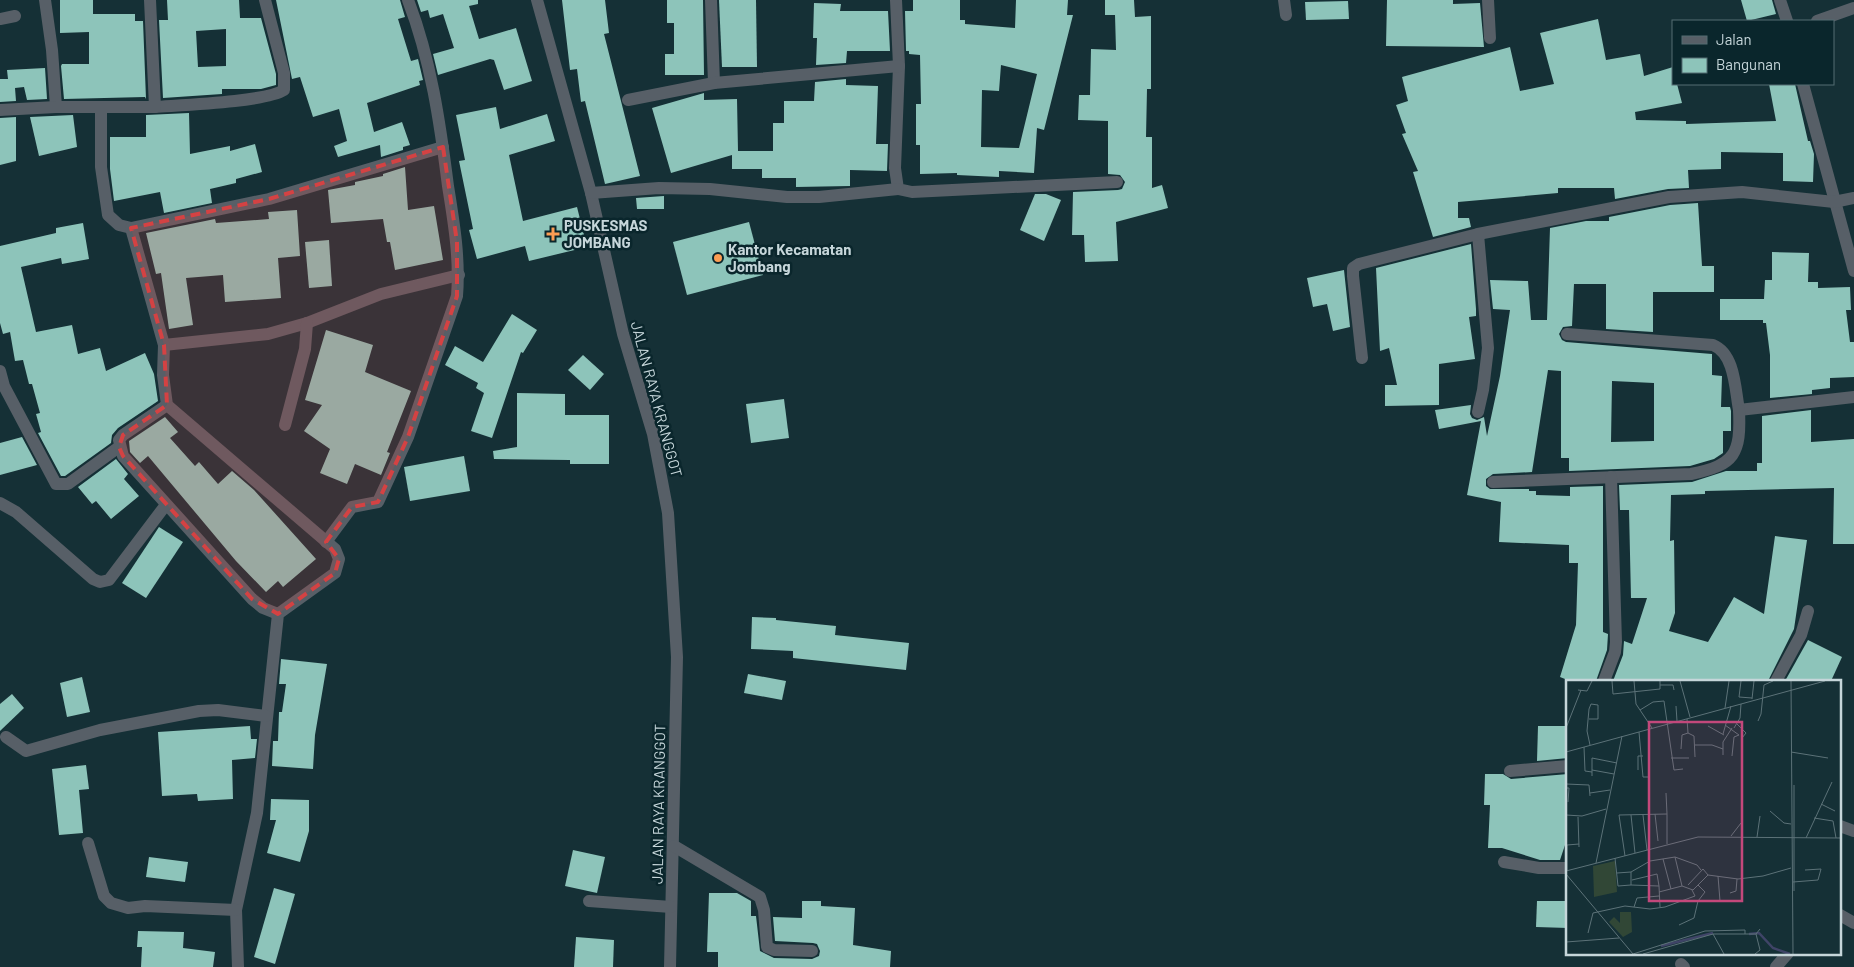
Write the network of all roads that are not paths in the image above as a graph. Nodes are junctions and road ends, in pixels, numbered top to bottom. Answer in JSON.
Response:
{"nodes":[{"id":1,"x":45,"y":0,"type":"edge"},
{"id":2,"x":150,"y":0,"type":"edge"},
{"id":3,"x":265,"y":0,"type":"edge"},
{"id":4,"x":408,"y":0,"type":"edge"},
{"id":5,"x":537,"y":0,"type":"edge"},
{"id":6,"x":711,"y":0,"type":"edge"},
{"id":7,"x":896,"y":0,"type":"edge"},
{"id":8,"x":1284,"y":0,"type":"edge"},
{"id":9,"x":1488,"y":0,"type":"edge"},
{"id":10,"x":1780,"y":0,"type":"edge"},
{"id":11,"x":1854,"y":8,"type":"edge"},
{"id":12,"x":1286,"y":15,"type":"dead end"},
{"id":13,"x":15,"y":16,"type":"dead end"},
{"id":14,"x":0,"y":19,"type":"edge"},
{"id":15,"x":1786,"y":20,"type":"edge"},
{"id":16,"x":1820,"y":20,"type":"edge"},
{"id":17,"x":1490,"y":38,"type":"dead end"},
{"id":18,"x":899,"y":66,"type":"junction"},
{"id":19,"x":714,"y":83,"type":"junction"},
{"id":20,"x":1803,"y":85,"type":"edge"},
{"id":21,"x":628,"y":100,"type":"dead end"},
{"id":22,"x":56,"y":107,"type":"junction"},
{"id":23,"x":155,"y":107,"type":"junction"},
{"id":24,"x":101,"y":108,"type":"junction"},
{"id":25,"x":0,"y":110,"type":"edge"},
{"id":26,"x":443,"y":147,"type":"junction"},
{"id":27,"x":1117,"y":182,"type":"dead end"},
{"id":28,"x":898,"y":189,"type":"junction"},
{"id":29,"x":591,"y":193,"type":"junction"},
{"id":30,"x":1854,"y":198,"type":"edge"},
{"id":31,"x":1834,"y":202,"type":"junction"},
{"id":32,"x":131,"y":228,"type":"junction"},
{"id":33,"x":1478,"y":234,"type":"junction"},
{"id":34,"x":1854,"y":272,"type":"edge"},
{"id":35,"x":459,"y":274,"type":"junction"},
{"id":36,"x":307,"y":324,"type":"junction"},
{"id":37,"x":1567,"y":334,"type":"dead end"},
{"id":38,"x":164,"y":346,"type":"junction"},
{"id":39,"x":1362,"y":358,"type":"dead end"},
{"id":40,"x":0,"y":371,"type":"edge"},
{"id":41,"x":1854,"y":397,"type":"edge"},
{"id":42,"x":167,"y":405,"type":"junction"},
{"id":43,"x":1739,"y":410,"type":"junction"},
{"id":44,"x":1478,"y":412,"type":"dead end"},
{"id":45,"x":285,"y":424,"type":"dead end"},
{"id":46,"x":119,"y":448,"type":"junction"},
{"id":47,"x":1611,"y":477,"type":"junction"},
{"id":48,"x":1494,"y":482,"type":"dead end"},
{"id":49,"x":0,"y":503,"type":"edge"},
{"id":50,"x":165,"y":506,"type":"junction"},
{"id":51,"x":326,"y":542,"type":"junction"},
{"id":52,"x":1808,"y":611,"type":"dead end"},
{"id":53,"x":278,"y":614,"type":"junction"},
{"id":54,"x":1604,"y":680,"type":"edge"},
{"id":55,"x":1777,"y":680,"type":"edge"},
{"id":56,"x":266,"y":716,"type":"junction"},
{"id":57,"x":6,"y":737,"type":"dead end"},
{"id":58,"x":1566,"y":766,"type":"edge"},
{"id":59,"x":1510,"y":771,"type":"dead end"},
{"id":60,"x":1842,"y":827,"type":"edge"},
{"id":61,"x":1854,"y":831,"type":"edge"},
{"id":62,"x":88,"y":843,"type":"dead end"},
{"id":63,"x":674,"y":846,"type":"junction"},
{"id":64,"x":1504,"y":862,"type":"dead end"},
{"id":65,"x":1566,"y":868,"type":"edge"},
{"id":66,"x":589,"y":901,"type":"dead end"},
{"id":67,"x":671,"y":907,"type":"junction"},
{"id":68,"x":236,"y":910,"type":"junction"},
{"id":69,"x":1842,"y":915,"type":"edge"},
{"id":70,"x":1854,"y":923,"type":"edge"},
{"id":71,"x":812,"y":951,"type":"dead end"},
{"id":72,"x":1787,"y":954,"type":"edge"},
{"id":73,"x":238,"y":967,"type":"edge"},
{"id":74,"x":670,"y":967,"type":"edge"},
{"id":75,"x":1776,"y":967,"type":"edge"}],
"edges":[{"from":1,"to":22,"type":"street"},
{"from":2,"to":23,"type":"street"},
{"from":3,"to":23,"type":"street"},
{"from":4,"to":26,"type":"street"},
{"from":5,"to":29,"type":"street","name":"JALAN RAYA KRANGGOT"},
{"from":6,"to":19,"type":"street"},
{"from":7,"to":18,"type":"street"},
{"from":8,"to":12,"type":"street"},
{"from":9,"to":17,"type":"street"},
{"from":10,"to":15,"type":"street"},
{"from":11,"to":16,"type":"street"},
{"from":13,"to":14,"type":"street"},
{"from":18,"to":19,"type":"street"},
{"from":18,"to":28,"type":"street"},
{"from":19,"to":21,"type":"street"},
{"from":20,"to":31,"type":"street"},
{"from":22,"to":24,"type":"street"},
{"from":22,"to":25,"type":"street"},
{"from":23,"to":24,"type":"street"},
{"from":24,"to":32,"type":"street"},
{"from":26,"to":32,"type":"street"},
{"from":26,"to":35,"type":"street"},
{"from":27,"to":28,"type":"street"},
{"from":28,"to":29,"type":"street"},
{"from":29,"to":63,"type":"street","name":"JALAN RAYA KRANGGOT"},
{"from":30,"to":31,"type":"street"},
{"from":31,"to":33,"type":"street"},
{"from":31,"to":34,"type":"street"},
{"from":32,"to":38,"type":"street"},
{"from":33,"to":39,"type":"street"},
{"from":33,"to":44,"type":"street"},
{"from":35,"to":36,"type":"street"},
{"from":35,"to":51,"type":"street"},
{"from":36,"to":38,"type":"street"},
{"from":36,"to":45,"type":"street"},
{"from":37,"to":43,"type":"street"},
{"from":38,"to":42,"type":"street"},
{"from":40,"to":46,"type":"street"},
{"from":41,"to":43,"type":"street"},
{"from":42,"to":46,"type":"street"},
{"from":42,"to":51,"type":"street"},
{"from":43,"to":47,"type":"street"},
{"from":46,"to":50,"type":"street"},
{"from":47,"to":48,"type":"street"},
{"from":47,"to":54,"type":"street"},
{"from":49,"to":50,"type":"street"},
{"from":50,"to":53,"type":"street"},
{"from":51,"to":53,"type":"street"},
{"from":52,"to":55,"type":"street"},
{"from":53,"to":56,"type":"street"},
{"from":56,"to":57,"type":"street"},
{"from":56,"to":68,"type":"street"},
{"from":58,"to":59,"type":"street"},
{"from":60,"to":61,"type":"street"},
{"from":62,"to":68,"type":"street"},
{"from":63,"to":67,"type":"street","name":"JALAN RAYA KRANGGOT"},
{"from":63,"to":71,"type":"street"},
{"from":64,"to":65,"type":"street"},
{"from":66,"to":67,"type":"street"},
{"from":67,"to":74,"type":"street","name":"JALAN RAYA KRANGGOT"},
{"from":68,"to":73,"type":"street"},
{"from":69,"to":70,"type":"street"},
{"from":72,"to":75,"type":"street"}]}
